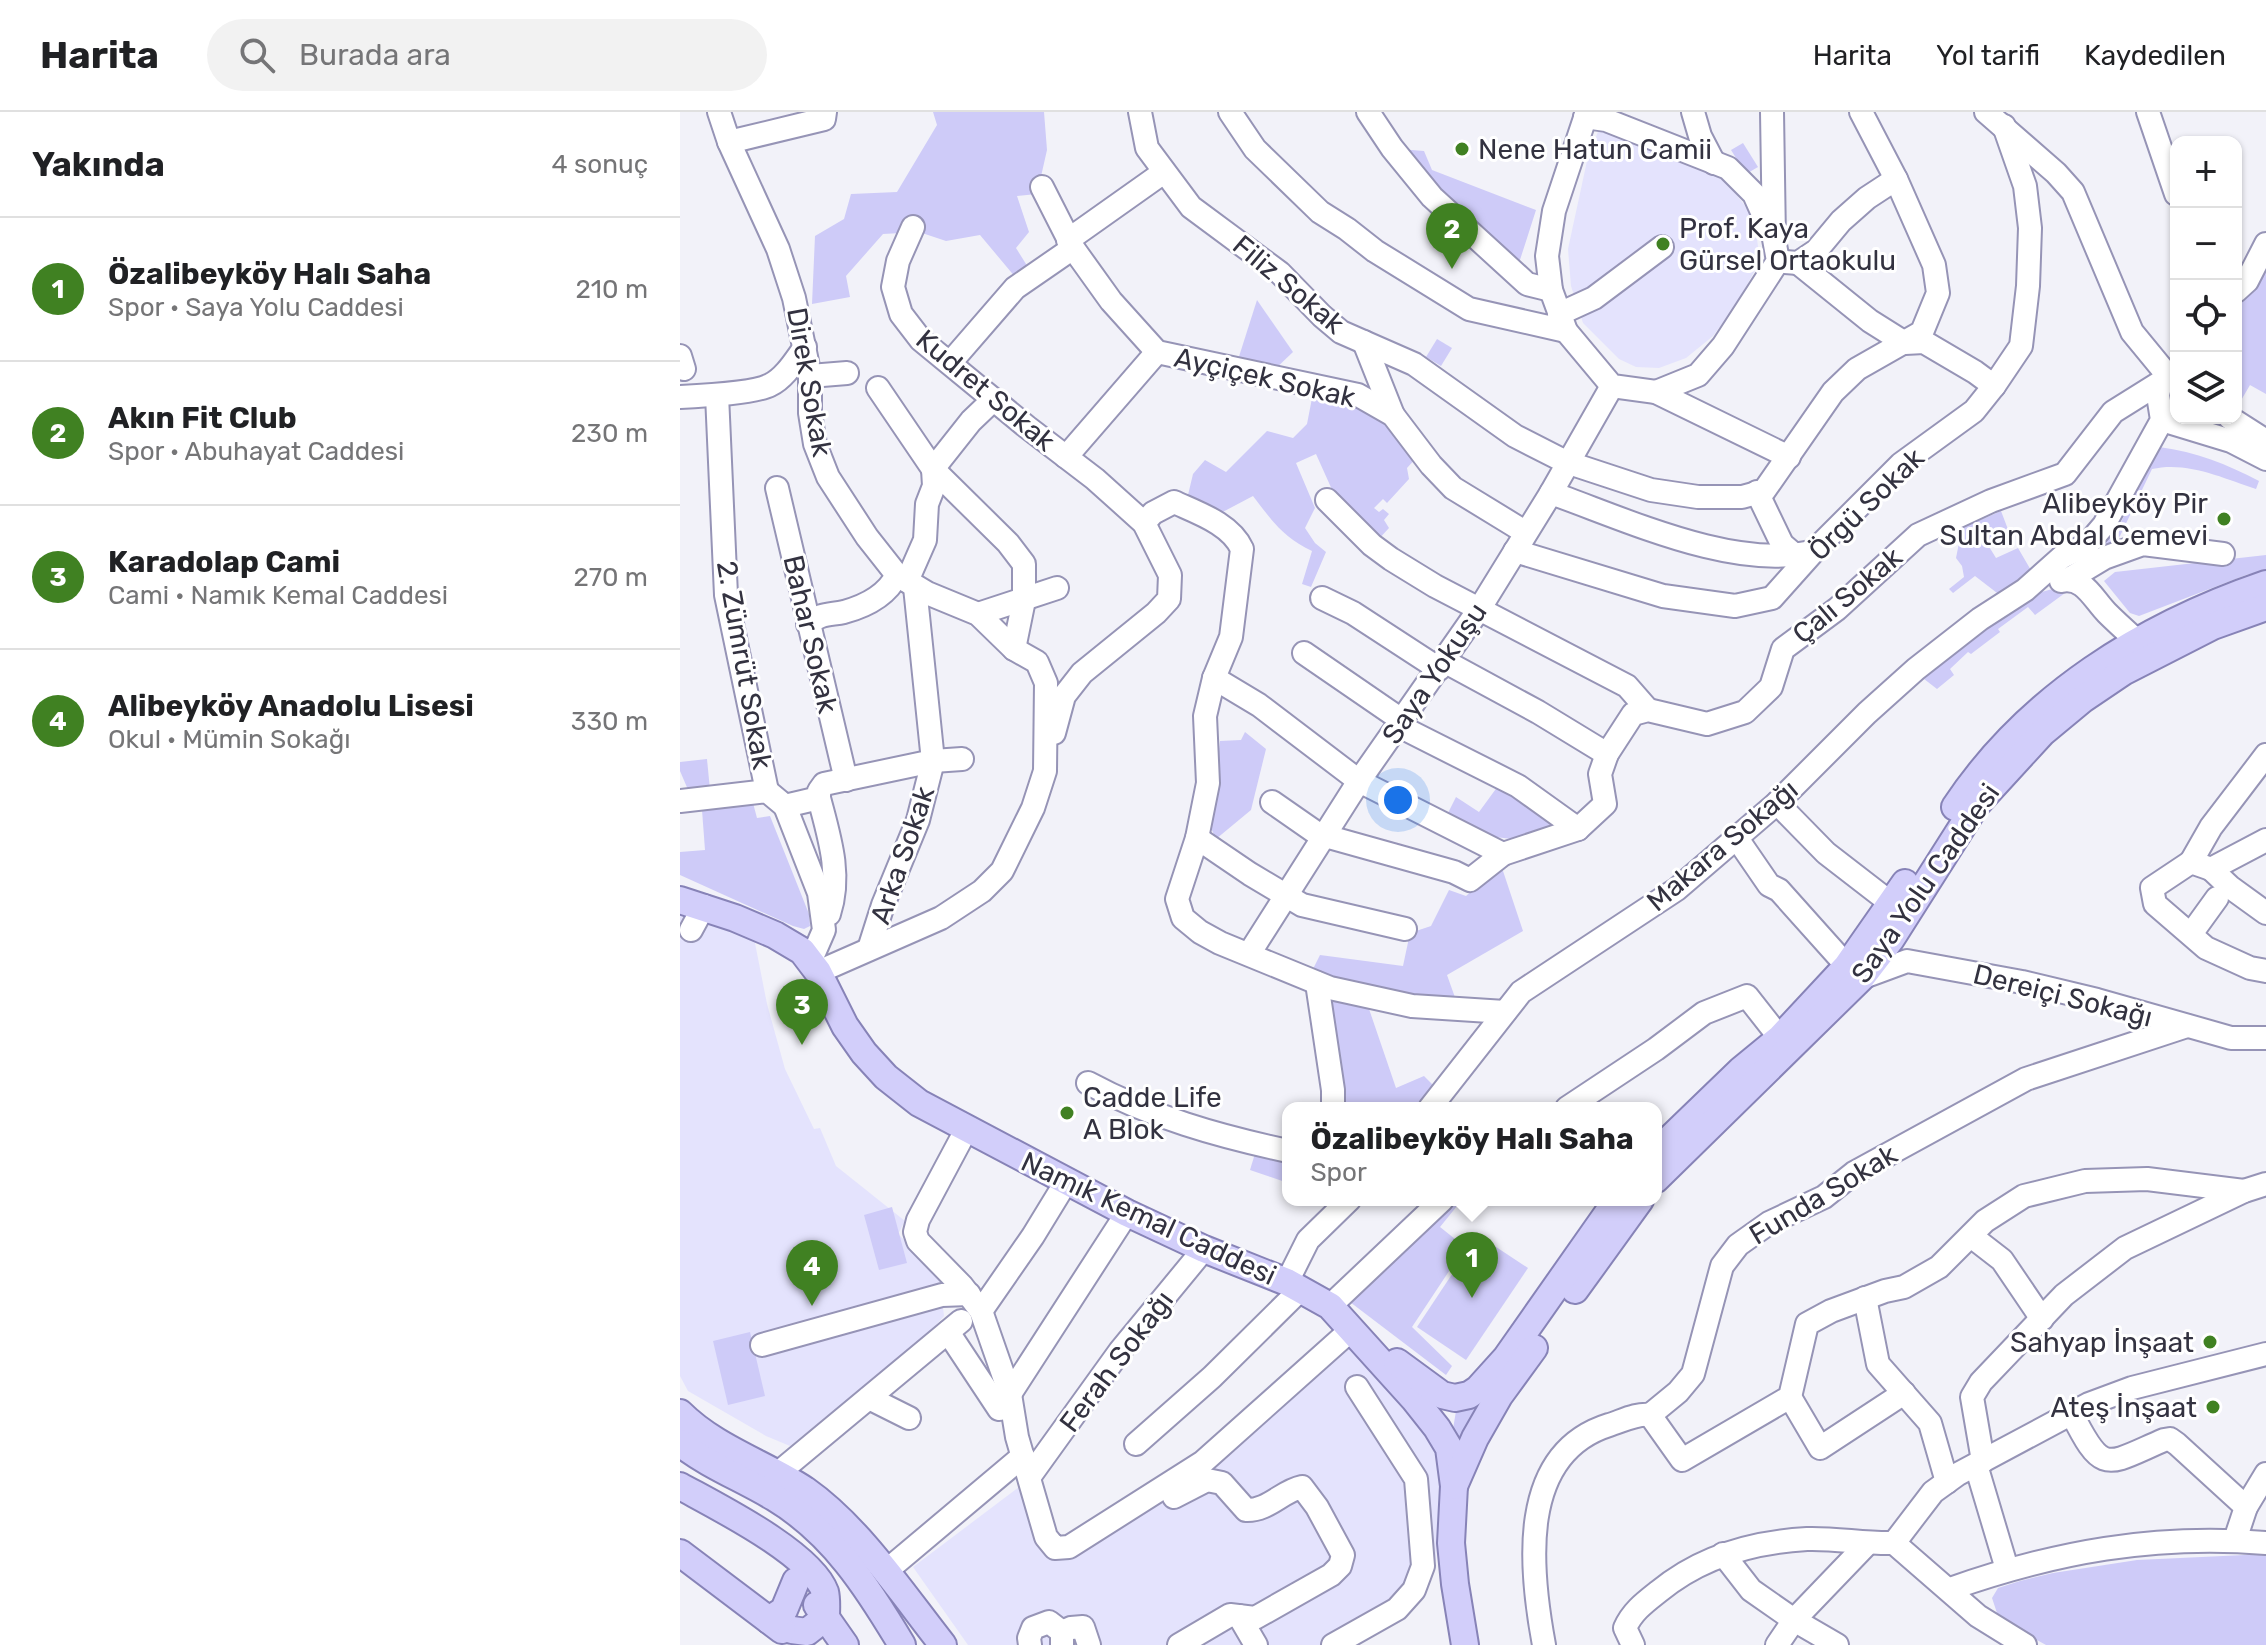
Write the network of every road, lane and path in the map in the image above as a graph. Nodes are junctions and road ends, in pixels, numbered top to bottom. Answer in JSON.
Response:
{"nodes":[{"id":1,"x":719,"y":112,"type":"edge"},
{"id":2,"x":825,"y":112,"type":"edge"},
{"id":3,"x":1140,"y":112,"type":"edge"},
{"id":4,"x":1230,"y":112,"type":"edge"},
{"id":5,"x":1368,"y":112,"type":"edge"},
{"id":6,"x":1693,"y":112,"type":"edge"},
{"id":7,"x":1772,"y":112,"type":"edge"},
{"id":8,"x":1861,"y":112,"type":"edge"},
{"id":9,"x":2148,"y":112,"type":"edge"},
{"id":10,"x":1586,"y":114,"type":"edge"},
{"id":11,"x":1995,"y":119,"type":"edge"},
{"id":12,"x":729,"y":142,"type":"junction"},
{"id":13,"x":1714,"y":163,"type":"junction"},
{"id":14,"x":1164,"y":172,"type":"junction"},
{"id":15,"x":2170,"y":176,"type":"edge"},
{"id":16,"x":1896,"y":179,"type":"junction"},
{"id":17,"x":1042,"y":187,"type":"dead end"},
{"id":18,"x":913,"y":227,"type":"dead end"},
{"id":19,"x":1071,"y":244,"type":"junction"},
{"id":20,"x":2266,"y":244,"type":"edge"},
{"id":21,"x":1662,"y":247,"type":"dead end"},
{"id":22,"x":1783,"y":254,"type":"junction"},
{"id":23,"x":2242,"y":276,"type":"edge"},
{"id":24,"x":1551,"y":290,"type":"junction"},
{"id":25,"x":1562,"y":322,"type":"junction"},
{"id":26,"x":1364,"y":342,"type":"junction"},
{"id":27,"x":1905,"y":343,"type":"junction"},
{"id":28,"x":805,"y":347,"type":"junction"},
{"id":29,"x":1157,"y":352,"type":"junction"},
{"id":30,"x":950,"y":363,"type":"junction"},
{"id":31,"x":2170,"y":370,"type":"edge"},
{"id":32,"x":847,"y":373,"type":"dead end"},
{"id":33,"x":810,"y":376,"type":"junction"},
{"id":34,"x":2170,"y":376,"type":"edge"},
{"id":35,"x":2170,"y":377,"type":"edge"},
{"id":36,"x":1612,"y":386,"type":"junction"},
{"id":37,"x":1994,"y":386,"type":"junction"},
{"id":38,"x":878,"y":388,"type":"dead end"},
{"id":39,"x":1656,"y":392,"type":"junction"},
{"id":40,"x":717,"y":395,"type":"junction"},
{"id":41,"x":680,"y":397,"type":"edge"},
{"id":42,"x":993,"y":400,"type":"junction"},
{"id":43,"x":1393,"y":415,"type":"junction"},
{"id":44,"x":2162,"y":420,"type":"junction"},
{"id":45,"x":2239,"y":424,"type":"edge"},
{"id":46,"x":2266,"y":441,"type":"edge"},
{"id":47,"x":1066,"y":457,"type":"junction"},
{"id":48,"x":1789,"y":457,"type":"junction"},
{"id":49,"x":2266,"y":459,"type":"edge"},
{"id":50,"x":1566,"y":462,"type":"junction"},
{"id":51,"x":933,"y":469,"type":"junction"},
{"id":52,"x":777,"y":488,"type":"dead end"},
{"id":53,"x":1757,"y":492,"type":"junction"},
{"id":54,"x":1551,"y":493,"type":"junction"},
{"id":55,"x":1327,"y":500,"type":"dead end"},
{"id":56,"x":1144,"y":523,"type":"junction"},
{"id":57,"x":1520,"y":542,"type":"junction"},
{"id":58,"x":1805,"y":554,"type":"junction"},
{"id":59,"x":2223,"y":554,"type":"dead end"},
{"id":60,"x":2069,"y":579,"type":"junction"},
{"id":61,"x":906,"y":581,"type":"junction"},
{"id":62,"x":2266,"y":584,"type":"edge"},
{"id":63,"x":1057,"y":588,"type":"dead end"},
{"id":64,"x":2025,"y":590,"type":"junction"},
{"id":65,"x":1322,"y":598,"type":"dead end"},
{"id":66,"x":1024,"y":600,"type":"junction"},
{"id":67,"x":2266,"y":607,"type":"edge"},
{"id":68,"x":1480,"y":608,"type":"junction"},
{"id":69,"x":978,"y":614,"type":"junction"},
{"id":70,"x":808,"y":624,"type":"junction"},
{"id":71,"x":2144,"y":648,"type":"junction"},
{"id":72,"x":1014,"y":649,"type":"junction"},
{"id":73,"x":1304,"y":653,"type":"dead end"},
{"id":74,"x":1442,"y":665,"type":"junction"},
{"id":75,"x":1214,"y":678,"type":"junction"},
{"id":76,"x":1648,"y":710,"type":"junction"},
{"id":77,"x":1401,"y":723,"type":"junction"},
{"id":78,"x":1607,"y":754,"type":"junction"},
{"id":79,"x":2266,"y":755,"type":"edge"},
{"id":80,"x":962,"y":759,"type":"dead end"},
{"id":81,"x":933,"y":761,"type":"junction"},
{"id":82,"x":1046,"y":761,"type":"junction"},
{"id":83,"x":846,"y":780,"type":"junction"},
{"id":84,"x":1359,"y":781,"type":"junction"},
{"id":85,"x":767,"y":791,"type":"junction"},
{"id":86,"x":681,"y":798,"type":"edge"},
{"id":87,"x":819,"y":798,"type":"junction"},
{"id":88,"x":1272,"y":802,"type":"dead end"},
{"id":89,"x":1777,"y":803,"type":"junction"},
{"id":90,"x":785,"y":806,"type":"junction"},
{"id":91,"x":1578,"y":829,"type":"junction"},
{"id":92,"x":1326,"y":836,"type":"junction"},
{"id":93,"x":1736,"y":837,"type":"junction"},
{"id":94,"x":1197,"y":838,"type":"junction"},
{"id":95,"x":2266,"y":840,"type":"edge"},
{"id":96,"x":1503,"y":854,"type":"junction"},
{"id":97,"x":2201,"y":865,"type":"junction"},
{"id":98,"x":1284,"y":896,"type":"junction"},
{"id":99,"x":2217,"y":898,"type":"dead end"},
{"id":100,"x":692,"y":903,"type":"edge"},
{"id":101,"x":1892,"y":904,"type":"junction"},
{"id":102,"x":2266,"y":913,"type":"edge"},
{"id":103,"x":1405,"y":929,"type":"dead end"},
{"id":104,"x":691,"y":930,"type":"dead end"},
{"id":105,"x":824,"y":930,"type":"junction"},
{"id":106,"x":2191,"y":934,"type":"junction"},
{"id":107,"x":869,"y":949,"type":"junction"},
{"id":108,"x":1249,"y":954,"type":"junction"},
{"id":109,"x":815,"y":966,"type":"junction"},
{"id":110,"x":2266,"y":971,"type":"edge"},
{"id":111,"x":1854,"y":972,"type":"junction"},
{"id":112,"x":1317,"y":983,"type":"junction"},
{"id":113,"x":1505,"y":1012,"type":"junction"},
{"id":114,"x":2187,"y":1026,"type":"junction"},
{"id":115,"x":1780,"y":1038,"type":"junction"},
{"id":116,"x":2266,"y":1038,"type":"edge"},
{"id":117,"x":1088,"y":1083,"type":"dead end"},
{"id":118,"x":1333,"y":1102,"type":"edge"},
{"id":119,"x":1435,"y":1102,"type":"edge"},
{"id":120,"x":1576,"y":1102,"type":"edge"},
{"id":121,"x":966,"y":1130,"type":"junction"},
{"id":122,"x":1662,"y":1146,"type":"edge"},
{"id":123,"x":1282,"y":1149,"type":"edge"},
{"id":124,"x":1662,"y":1173,"type":"edge"},
{"id":125,"x":1066,"y":1182,"type":"junction"},
{"id":126,"x":2266,"y":1184,"type":"edge"},
{"id":127,"x":2244,"y":1191,"type":"junction"},
{"id":128,"x":1343,"y":1206,"type":"edge"},
{"id":129,"x":1436,"y":1206,"type":"edge"},
{"id":130,"x":1613,"y":1206,"type":"edge"},
{"id":131,"x":1636,"y":1206,"type":"edge"},
{"id":132,"x":1127,"y":1213,"type":"junction"},
{"id":133,"x":1971,"y":1236,"type":"junction"},
{"id":134,"x":1204,"y":1249,"type":"junction"},
{"id":135,"x":1294,"y":1286,"type":"junction"},
{"id":136,"x":1865,"y":1298,"type":"junction"},
{"id":137,"x":1330,"y":1306,"type":"junction"},
{"id":138,"x":964,"y":1314,"type":"junction"},
{"id":139,"x":2042,"y":1319,"type":"junction"},
{"id":140,"x":1352,"y":1329,"type":"junction"},
{"id":141,"x":762,"y":1345,"type":"dead end"},
{"id":142,"x":2266,"y":1354,"type":"edge"},
{"id":143,"x":1357,"y":1387,"type":"dead end"},
{"id":144,"x":1904,"y":1393,"type":"junction"},
{"id":145,"x":1790,"y":1397,"type":"junction"},
{"id":146,"x":869,"y":1398,"type":"junction"},
{"id":147,"x":1004,"y":1402,"type":"junction"},
{"id":148,"x":680,"y":1413,"type":"edge"},
{"id":149,"x":2072,"y":1414,"type":"junction"},
{"id":150,"x":1650,"y":1415,"type":"junction"},
{"id":151,"x":909,"y":1418,"type":"dead end"},
{"id":152,"x":680,"y":1443,"type":"edge"},
{"id":153,"x":1136,"y":1444,"type":"dead end"},
{"id":154,"x":1979,"y":1463,"type":"junction"},
{"id":155,"x":1026,"y":1466,"type":"junction"},
{"id":156,"x":777,"y":1474,"type":"junction"},
{"id":157,"x":2266,"y":1474,"type":"edge"},
{"id":158,"x":1947,"y":1482,"type":"junction"},
{"id":159,"x":680,"y":1486,"type":"edge"},
{"id":160,"x":1454,"y":1486,"type":"junction"},
{"id":161,"x":680,"y":1499,"type":"edge"},
{"id":162,"x":2246,"y":1507,"type":"junction"},
{"id":163,"x":2235,"y":1540,"type":"junction"},
{"id":164,"x":1894,"y":1543,"type":"junction"},
{"id":165,"x":2266,"y":1543,"type":"edge"},
{"id":166,"x":1867,"y":1544,"type":"junction"},
{"id":167,"x":680,"y":1553,"type":"edge"},
{"id":168,"x":1723,"y":1554,"type":"junction"},
{"id":169,"x":1080,"y":1555,"type":"dead end"},
{"id":170,"x":2007,"y":1569,"type":"junction"},
{"id":171,"x":885,"y":1572,"type":"junction"},
{"id":172,"x":796,"y":1581,"type":"junction"},
{"id":173,"x":1950,"y":1589,"type":"junction"},
{"id":174,"x":1239,"y":1616,"type":"junction"},
{"id":175,"x":826,"y":1617,"type":"junction"},
{"id":176,"x":769,"y":1620,"type":"junction"},
{"id":177,"x":1794,"y":1620,"type":"junction"},
{"id":178,"x":1062,"y":1639,"type":"edge"},
{"id":179,"x":806,"y":1645,"type":"edge"},
{"id":180,"x":845,"y":1645,"type":"edge"},
{"id":181,"x":902,"y":1645,"type":"edge"},
{"id":182,"x":943,"y":1645,"type":"edge"},
{"id":183,"x":1030,"y":1645,"type":"edge"},
{"id":184,"x":1089,"y":1645,"type":"edge"},
{"id":185,"x":1179,"y":1645,"type":"edge"},
{"id":186,"x":1256,"y":1645,"type":"edge"},
{"id":187,"x":1333,"y":1645,"type":"edge"},
{"id":188,"x":1465,"y":1645,"type":"edge"},
{"id":189,"x":1544,"y":1645,"type":"edge"},
{"id":190,"x":1633,"y":1645,"type":"edge"},
{"id":191,"x":1777,"y":1645,"type":"edge"},
{"id":192,"x":1837,"y":1645,"type":"edge"},
{"id":193,"x":2025,"y":1645,"type":"edge"}],
"edges":[{"from":1,"to":12,"type":"street","name":"Direk Sokak"},
{"from":2,"to":12,"type":"street"},
{"from":3,"to":14,"type":"street","name":"Filiz Sokak"},
{"from":4,"to":25,"type":"street"},
{"from":5,"to":24,"type":"street"},
{"from":6,"to":13,"type":"street"},
{"from":7,"to":22,"type":"street"},
{"from":8,"to":16,"type":"street"},
{"from":9,"to":15,"type":"street"},
{"from":10,"to":13,"type":"street"},
{"from":10,"to":24,"type":"street"},
{"from":11,"to":31,"type":"street"},
{"from":11,"to":37,"type":"street","name":"Örgü Sokak"},
{"from":12,"to":28,"type":"street","name":"Direk Sokak"},
{"from":13,"to":22,"type":"street"},
{"from":14,"to":19,"type":"street"},
{"from":14,"to":26,"type":"street","name":"Filiz Sokak"},
{"from":16,"to":22,"type":"street"},
{"from":16,"to":27,"type":"street"},
{"from":17,"to":19,"type":"street","name":"Ayçiçek Sokak"},
{"from":18,"to":30,"type":"street","name":"Kudret Sokak"},
{"from":19,"to":29,"type":"street","name":"Ayçiçek Sokak"},
{"from":19,"to":30,"type":"street"},
{"from":20,"to":23,"type":"street"},
{"from":21,"to":25,"type":"street"},
{"from":22,"to":27,"type":"street"},
{"from":22,"to":39,"type":"street"},
{"from":24,"to":25,"type":"street"},
{"from":25,"to":36,"type":"street"},
{"from":26,"to":43,"type":"street"},
{"from":26,"to":50,"type":"street","name":"Filiz Sokak"},
{"from":27,"to":37,"type":"street"},
{"from":27,"to":48,"type":"street"},
{"from":28,"to":33,"type":"street","name":"Direk Sokak"},
{"from":28,"to":40,"type":"street"},
{"from":29,"to":43,"type":"street","name":"Ayçiçek Sokak"},
{"from":29,"to":47,"type":"street"},
{"from":30,"to":42,"type":"street","name":"Kudret Sokak"},
{"from":32,"to":33,"type":"street"},
{"from":33,"to":61,"type":"street","name":"Direk Sokak"},
{"from":34,"to":76,"type":"street","name":"Çalı Sokak"},
{"from":35,"to":44,"type":"street"},
{"from":36,"to":39,"type":"street"},
{"from":36,"to":50,"type":"street","name":"Saya Yokuşu"},
{"from":37,"to":58,"type":"street","name":"Örgü Sokak"},
{"from":38,"to":51,"type":"street"},
{"from":39,"to":48,"type":"street"},
{"from":40,"to":41,"type":"street"},
{"from":40,"to":85,"type":"street","name":"2. Zümrüt Sokak"},
{"from":42,"to":47,"type":"street","name":"Kudret Sokak"},
{"from":42,"to":51,"type":"street"},
{"from":43,"to":57,"type":"street","name":"Ayçiçek Sokak"},
{"from":44,"to":49,"type":"street"},
{"from":44,"to":64,"type":"street"},
{"from":45,"to":46,"type":"street"},
{"from":47,"to":56,"type":"street","name":"Kudret Sokak"},
{"from":48,"to":53,"type":"street"},
{"from":50,"to":53,"type":"street","name":"Filiz Sokak"},
{"from":50,"to":54,"type":"street","name":"Saya Yokuşu"},
{"from":51,"to":61,"type":"street"},
{"from":51,"to":66,"type":"street"},
{"from":52,"to":70,"type":"street","name":"Bahar Sokak"},
{"from":53,"to":58,"type":"street"},
{"from":54,"to":57,"type":"street","name":"Saya Yokuşu"},
{"from":54,"to":58,"type":"street"},
{"from":55,"to":68,"type":"street"},
{"from":56,"to":75,"type":"street"},
{"from":56,"to":82,"type":"street"},
{"from":57,"to":58,"type":"street","name":"Örgü Sokak"},
{"from":57,"to":68,"type":"street","name":"Saya Yokuşu"},
{"from":59,"to":60,"type":"street"},
{"from":60,"to":64,"type":"street"},
{"from":60,"to":71,"type":"street"},
{"from":61,"to":69,"type":"street","name":"Direk Sokak"},
{"from":61,"to":70,"type":"street"},
{"from":61,"to":81,"type":"street"},
{"from":62,"to":71,"type":"main road","name":"Saya Yolu Caddesi"},
{"from":63,"to":66,"type":"street"},
{"from":64,"to":89,"type":"street","name":"Makara Sokağı"},
{"from":65,"to":74,"type":"street"},
{"from":66,"to":69,"type":"street"},
{"from":66,"to":72,"type":"street"},
{"from":67,"to":71,"type":"main road","name":"Saya Yolu Caddesi"},
{"from":68,"to":74,"type":"street","name":"Saya Yokuşu"},
{"from":68,"to":76,"type":"street"},
{"from":69,"to":72,"type":"street","name":"Direk Sokak"},
{"from":70,"to":83,"type":"street","name":"Bahar Sokak"},
{"from":71,"to":101,"type":"main road","name":"Saya Yolu Caddesi"},
{"from":71,"to":111,"type":"main road","name":"Saya Yolu Caddesi"},
{"from":72,"to":82,"type":"street","name":"Direk Sokak"},
{"from":73,"to":77,"type":"street"},
{"from":74,"to":77,"type":"street","name":"Saya Yokuşu"},
{"from":74,"to":78,"type":"street"},
{"from":75,"to":84,"type":"street"},
{"from":75,"to":94,"type":"street"},
{"from":76,"to":78,"type":"street"},
{"from":77,"to":84,"type":"street","name":"Saya Yokuşu"},
{"from":77,"to":91,"type":"street"},
{"from":78,"to":91,"type":"street"},
{"from":79,"to":97,"type":"street"},
{"from":80,"to":81,"type":"street"},
{"from":81,"to":83,"type":"street"},
{"from":81,"to":107,"type":"street","name":"Arka Sokak"},
{"from":82,"to":107,"type":"street","name":"Direk Sokak"},
{"from":83,"to":87,"type":"street"},
{"from":84,"to":92,"type":"street","name":"Saya Yokuşu"},
{"from":84,"to":96,"type":"street"},
{"from":85,"to":86,"type":"street"},
{"from":85,"to":90,"type":"street"},
{"from":87,"to":90,"type":"street"},
{"from":87,"to":105,"type":"street"},
{"from":88,"to":92,"type":"street"},
{"from":89,"to":93,"type":"street","name":"Makara Sokağı"},
{"from":89,"to":101,"type":"street"},
{"from":90,"to":105,"type":"street","name":"2. Zümrüt Sokak"},
{"from":91,"to":96,"type":"street"},
{"from":92,"to":96,"type":"street"},
{"from":92,"to":98,"type":"street","name":"Saya Yokuşu"},
{"from":93,"to":111,"type":"street"},
{"from":93,"to":113,"type":"street","name":"Makara Sokağı"},
{"from":94,"to":98,"type":"street"},
{"from":94,"to":108,"type":"street"},
{"from":95,"to":97,"type":"street"},
{"from":97,"to":102,"type":"street"},
{"from":97,"to":106,"type":"street"},
{"from":98,"to":103,"type":"street"},
{"from":98,"to":108,"type":"street","name":"Saya Yokuşu"},
{"from":99,"to":106,"type":"street"},
{"from":100,"to":104,"type":"street"},
{"from":100,"to":109,"type":"main road","name":"Namık Kemal Caddesi"},
{"from":101,"to":111,"type":"main road","name":"Saya Yolu Caddesi"},
{"from":105,"to":109,"type":"street"},
{"from":106,"to":110,"type":"street"},
{"from":107,"to":109,"type":"street","name":"Direk Sokak"},
{"from":108,"to":112,"type":"street"},
{"from":109,"to":121,"type":"main road","name":"Namık Kemal Caddesi"},
{"from":111,"to":114,"type":"street","name":"Dereiçi Sokağı"},
{"from":111,"to":115,"type":"main road","name":"Saya Yolu Caddesi"},
{"from":111,"to":124,"type":"main road","name":"Saya Yolu Caddesi"},
{"from":112,"to":113,"type":"street"},
{"from":112,"to":118,"type":"street"},
{"from":113,"to":119,"type":"street","name":"Makara Sokağı"},
{"from":114,"to":116,"type":"street","name":"Dereiçi Sokağı"},
{"from":114,"to":150,"type":"street","name":"Funda Sokak"},
{"from":115,"to":120,"type":"street"},
{"from":115,"to":122,"type":"main road","name":"Saya Yolu Caddesi"},
{"from":117,"to":123,"type":"street"},
{"from":121,"to":125,"type":"main road","name":"Namık Kemal Caddesi"},
{"from":121,"to":138,"type":"street"},
{"from":125,"to":132,"type":"main road","name":"Namık Kemal Caddesi"},
{"from":125,"to":138,"type":"street"},
{"from":126,"to":127,"type":"street"},
{"from":127,"to":133,"type":"street"},
{"from":127,"to":139,"type":"street"},
{"from":128,"to":135,"type":"street"},
{"from":129,"to":137,"type":"street"},
{"from":130,"to":140,"type":"main road"},
{"from":131,"to":160,"type":"main road"},
{"from":132,"to":134,"type":"main road","name":"Namık Kemal Caddesi"},
{"from":132,"to":147,"type":"street"},
{"from":133,"to":136,"type":"street"},
{"from":133,"to":139,"type":"street"},
{"from":134,"to":135,"type":"main road","name":"Namık Kemal Caddesi"},
{"from":134,"to":155,"type":"street","name":"Ferah Sokağı"},
{"from":135,"to":137,"type":"main road","name":"Namık Kemal Caddesi"},
{"from":135,"to":153,"type":"street"},
{"from":136,"to":144,"type":"street"},
{"from":136,"to":145,"type":"street"},
{"from":137,"to":140,"type":"main road","name":"Namık Kemal Caddesi"},
{"from":138,"to":141,"type":"street"},
{"from":138,"to":146,"type":"street"},
{"from":138,"to":147,"type":"street"},
{"from":138,"to":147,"type":"street"},
{"from":139,"to":154,"type":"street"},
{"from":140,"to":155,"type":"street"},
{"from":140,"to":160,"type":"main road","name":"Namık Kemal Caddesi"},
{"from":142,"to":149,"type":"street"},
{"from":143,"to":187,"type":"street"},
{"from":144,"to":145,"type":"street"},
{"from":144,"to":158,"type":"street"},
{"from":145,"to":150,"type":"street"},
{"from":146,"to":151,"type":"street"},
{"from":146,"to":156,"type":"street"},
{"from":147,"to":155,"type":"street"},
{"from":148,"to":156,"type":"main road"},
{"from":149,"to":154,"type":"street"},
{"from":149,"to":162,"type":"street"},
{"from":150,"to":189,"type":"street","name":"Funda Sokak"},
{"from":152,"to":181,"type":"main road"},
{"from":154,"to":158,"type":"street"},
{"from":154,"to":170,"type":"street"},
{"from":155,"to":171,"type":"street","name":"Ferah Sokağı"},
{"from":156,"to":171,"type":"main road"},
{"from":157,"to":162,"type":"street"},
{"from":158,"to":164,"type":"street"},
{"from":159,"to":175,"type":"main road"},
{"from":160,"to":188,"type":"main road","name":"Namık Kemal Caddesi"},
{"from":161,"to":172,"type":"main road"},
{"from":162,"to":163,"type":"street"},
{"from":163,"to":165,"type":"street"},
{"from":163,"to":170,"type":"street"},
{"from":164,"to":166,"type":"street"},
{"from":164,"to":173,"type":"street"},
{"from":166,"to":168,"type":"street"},
{"from":166,"to":177,"type":"street"},
{"from":167,"to":176,"type":"main road"},
{"from":168,"to":177,"type":"street"},
{"from":168,"to":190,"type":"street"},
{"from":169,"to":174,"type":"street"},
{"from":170,"to":173,"type":"street"},
{"from":171,"to":182,"type":"main road"},
{"from":172,"to":175,"type":"main road"},
{"from":172,"to":176,"type":"main road"},
{"from":173,"to":193,"type":"street"},
{"from":174,"to":185,"type":"street"},
{"from":174,"to":186,"type":"street"},
{"from":175,"to":176,"type":"main road"},
{"from":175,"to":180,"type":"main road"},
{"from":176,"to":179,"type":"main road"},
{"from":177,"to":191,"type":"street"},
{"from":177,"to":192,"type":"street"},
{"from":178,"to":183,"type":"street"},
{"from":178,"to":184,"type":"street"}]}
